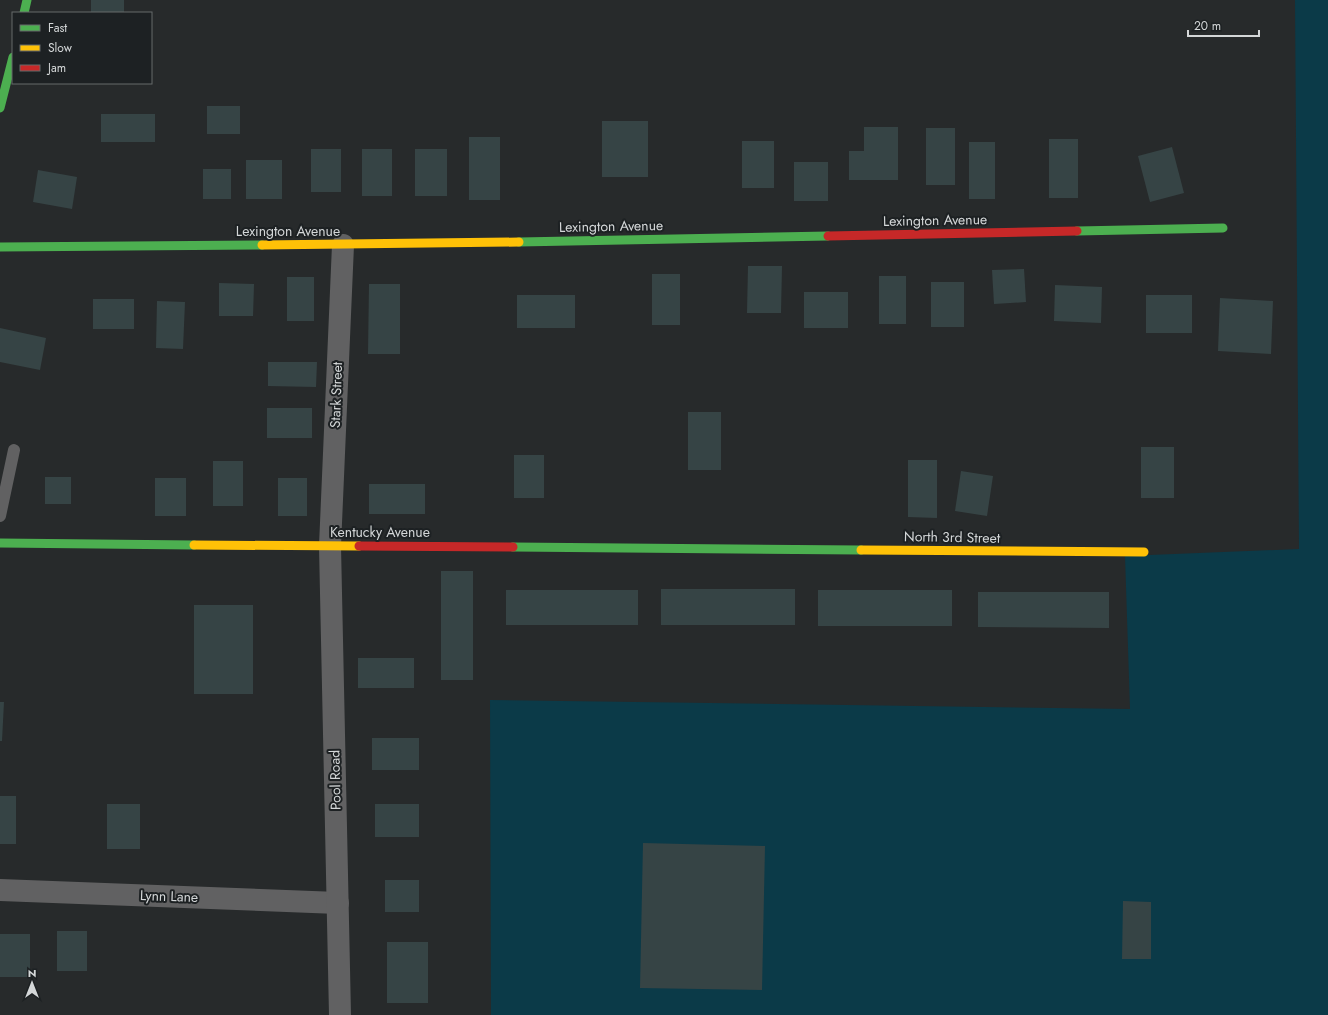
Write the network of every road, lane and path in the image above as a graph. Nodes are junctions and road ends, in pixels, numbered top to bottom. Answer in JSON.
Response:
{"nodes":[{"id":1,"x":27,"y":0,"type":"edge"},
{"id":2,"x":24,"y":12,"type":"edge"},
{"id":3,"x":12,"y":61,"type":"edge"},
{"id":4,"x":0,"y":108,"type":"edge"},
{"id":5,"x":1223,"y":228,"type":"dead end"},
{"id":6,"x":342,"y":245,"type":"junction"},
{"id":7,"x":0,"y":248,"type":"edge"},
{"id":8,"x":14,"y":450,"type":"dead end"},
{"id":9,"x":0,"y":516,"type":"edge"},
{"id":10,"x":0,"y":543,"type":"edge"},
{"id":11,"x":330,"y":546,"type":"junction"},
{"id":12,"x":760,"y":549,"type":"joint"},
{"id":13,"x":1144,"y":552,"type":"dead end"},
{"id":14,"x":0,"y":890,"type":"edge"},
{"id":15,"x":338,"y":903,"type":"junction"},
{"id":16,"x":340,"y":1015,"type":"edge"}],
"edges":[{"from":1,"to":2,"type":"street"},
{"from":3,"to":4,"type":"street"},
{"from":5,"to":6,"type":"street","name":"Lexington Avenue"},
{"from":6,"to":7,"type":"street","name":"Lexington Avenue"},
{"from":6,"to":11,"type":"street","name":"Stark Street"},
{"from":8,"to":9,"type":"lane"},
{"from":10,"to":11,"type":"street","name":"Kentucky Avenue"},
{"from":11,"to":12,"type":"street","name":"Kentucky Avenue"},
{"from":11,"to":15,"type":"street","name":"Pool Road"},
{"from":12,"to":13,"type":"street","name":"North 3rd Street"},
{"from":14,"to":15,"type":"street","name":"Lynn Lane"},
{"from":15,"to":16,"type":"street","name":"Pool Road"}]}
